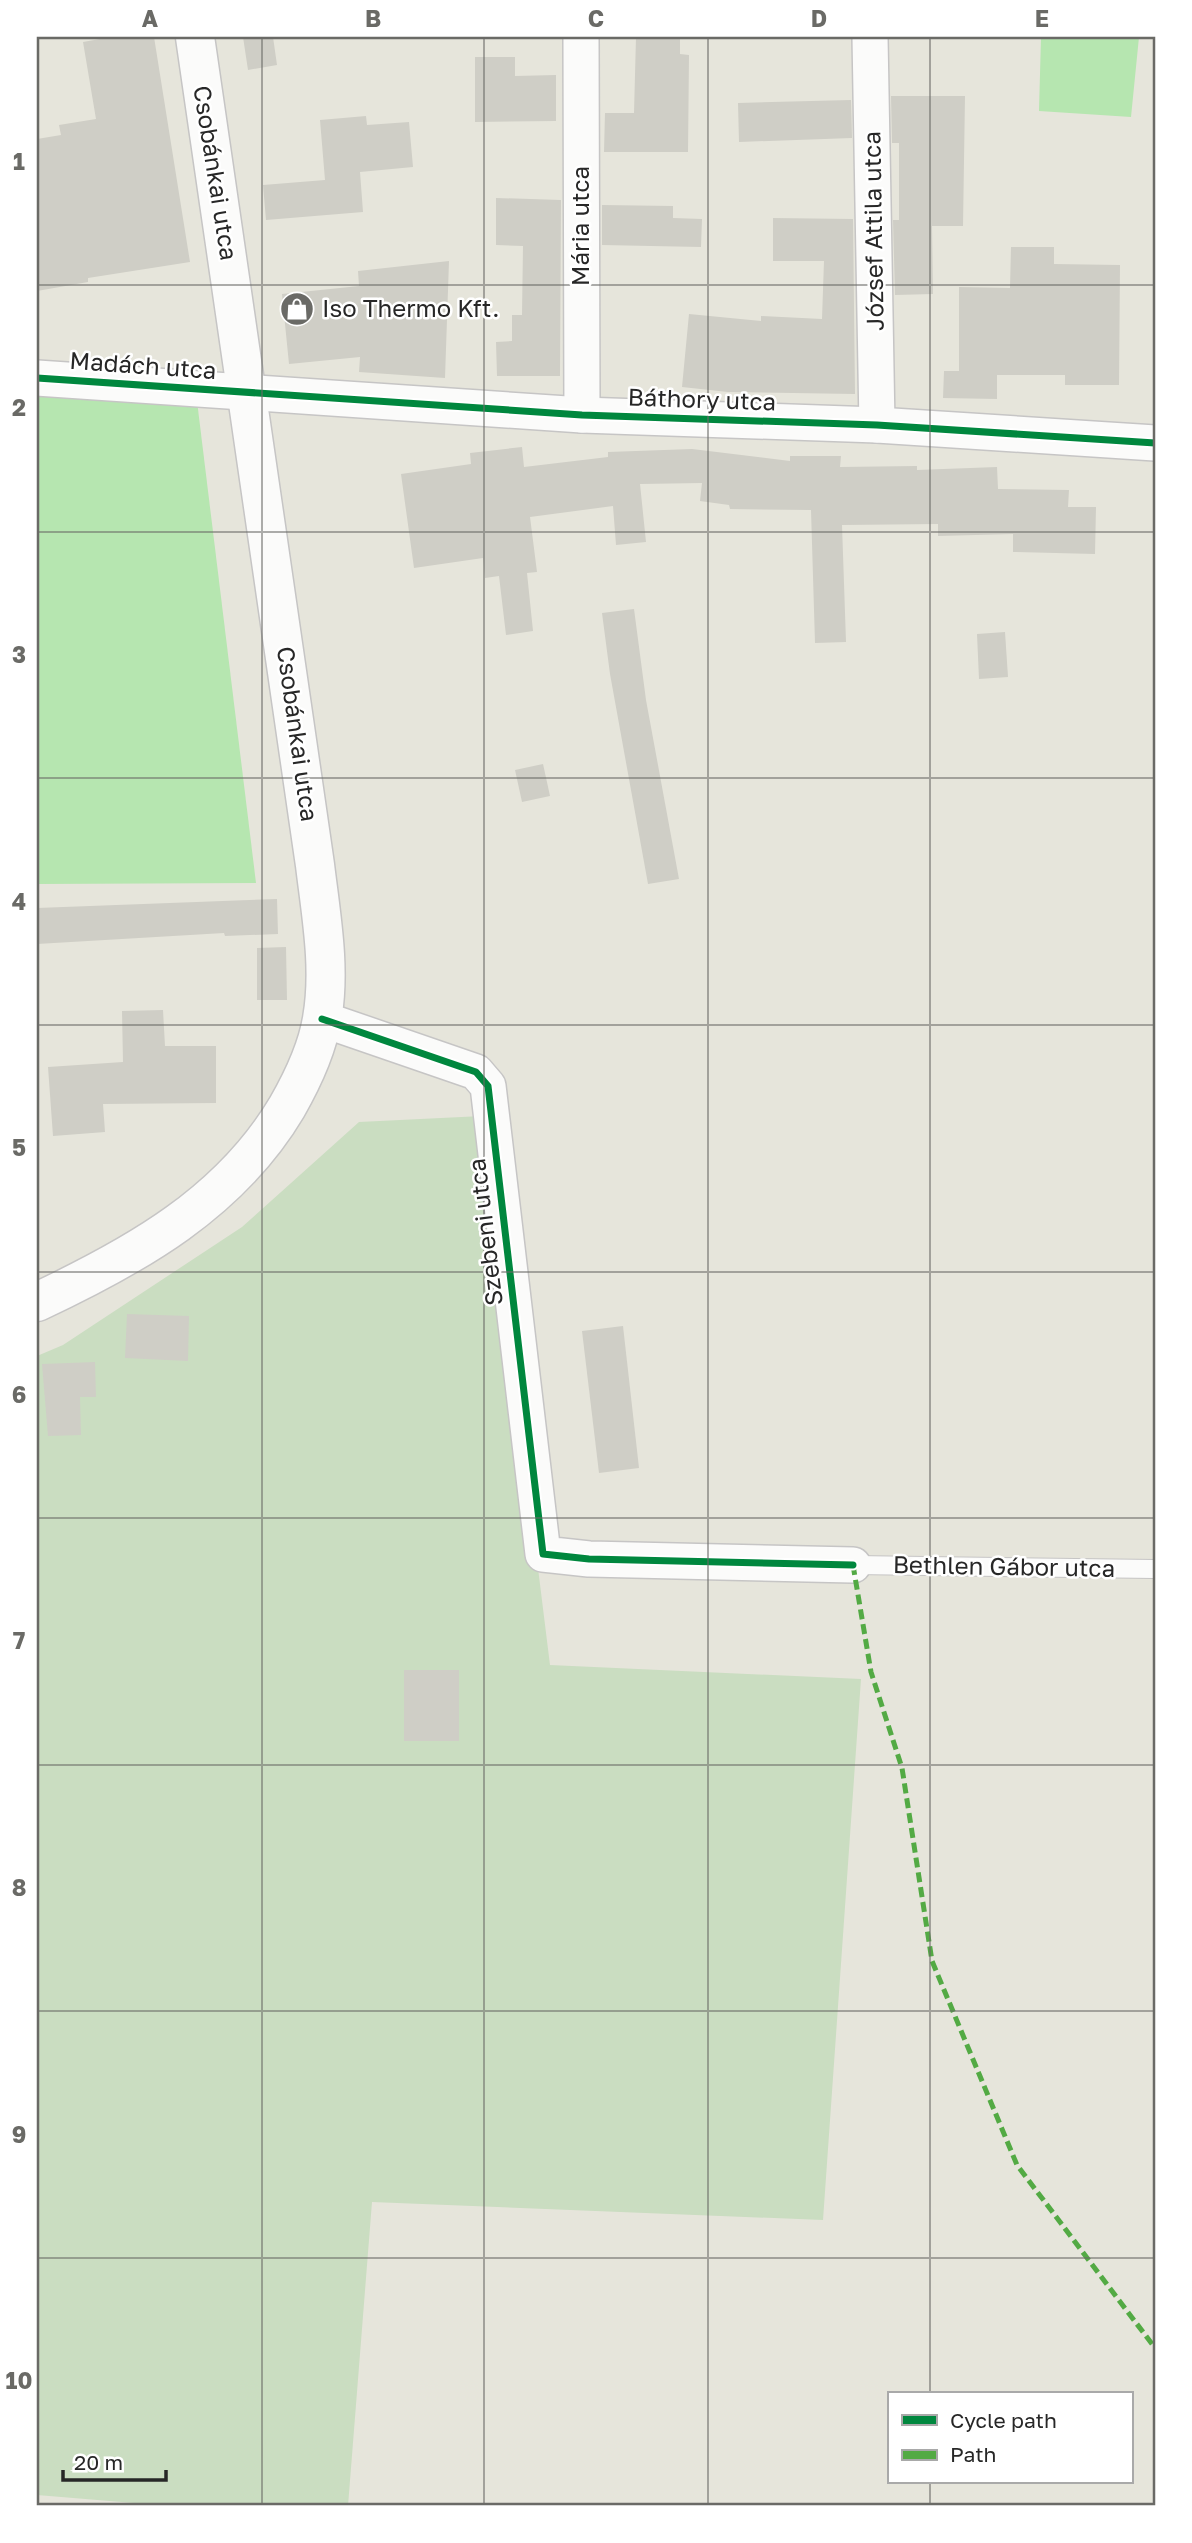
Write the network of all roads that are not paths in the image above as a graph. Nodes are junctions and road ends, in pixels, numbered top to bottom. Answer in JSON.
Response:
{"nodes":[{"id":1,"x":195,"y":37,"type":"edge"},
{"id":2,"x":581,"y":37,"type":"edge"},
{"id":3,"x":870,"y":37,"type":"edge"},
{"id":4,"x":37,"y":378,"type":"edge"},
{"id":5,"x":247,"y":392,"type":"junction"},
{"id":6,"x":582,"y":415,"type":"junction"},
{"id":7,"x":877,"y":425,"type":"junction"},
{"id":8,"x":1155,"y":443,"type":"edge"},
{"id":9,"x":322,"y":1019,"type":"junction"},
{"id":10,"x":37,"y":1302,"type":"edge"},
{"id":11,"x":853,"y":1565,"type":"joint"},
{"id":12,"x":1155,"y":1569,"type":"edge"}],
"edges":[{"from":1,"to":5,"type":"main road","name":"Csobánkai utca"},
{"from":2,"to":6,"type":"street","name":"Mária utca"},
{"from":3,"to":7,"type":"street","name":"József Attila utca"},
{"from":4,"to":5,"type":"street","name":"Madách utca"},
{"from":5,"to":6,"type":"street","name":"Báthory utca"},
{"from":5,"to":9,"type":"main road","name":"Csobánkai utca"},
{"from":6,"to":7,"type":"street","name":"Báthory utca"},
{"from":7,"to":8,"type":"street","name":"Báthory utca"},
{"from":9,"to":10,"type":"main road","name":"Csobánkai utca"},
{"from":9,"to":11,"type":"street","name":"Szebeni utca"},
{"from":11,"to":12,"type":"lane","name":"Bethlen Gábor utca"}]}
